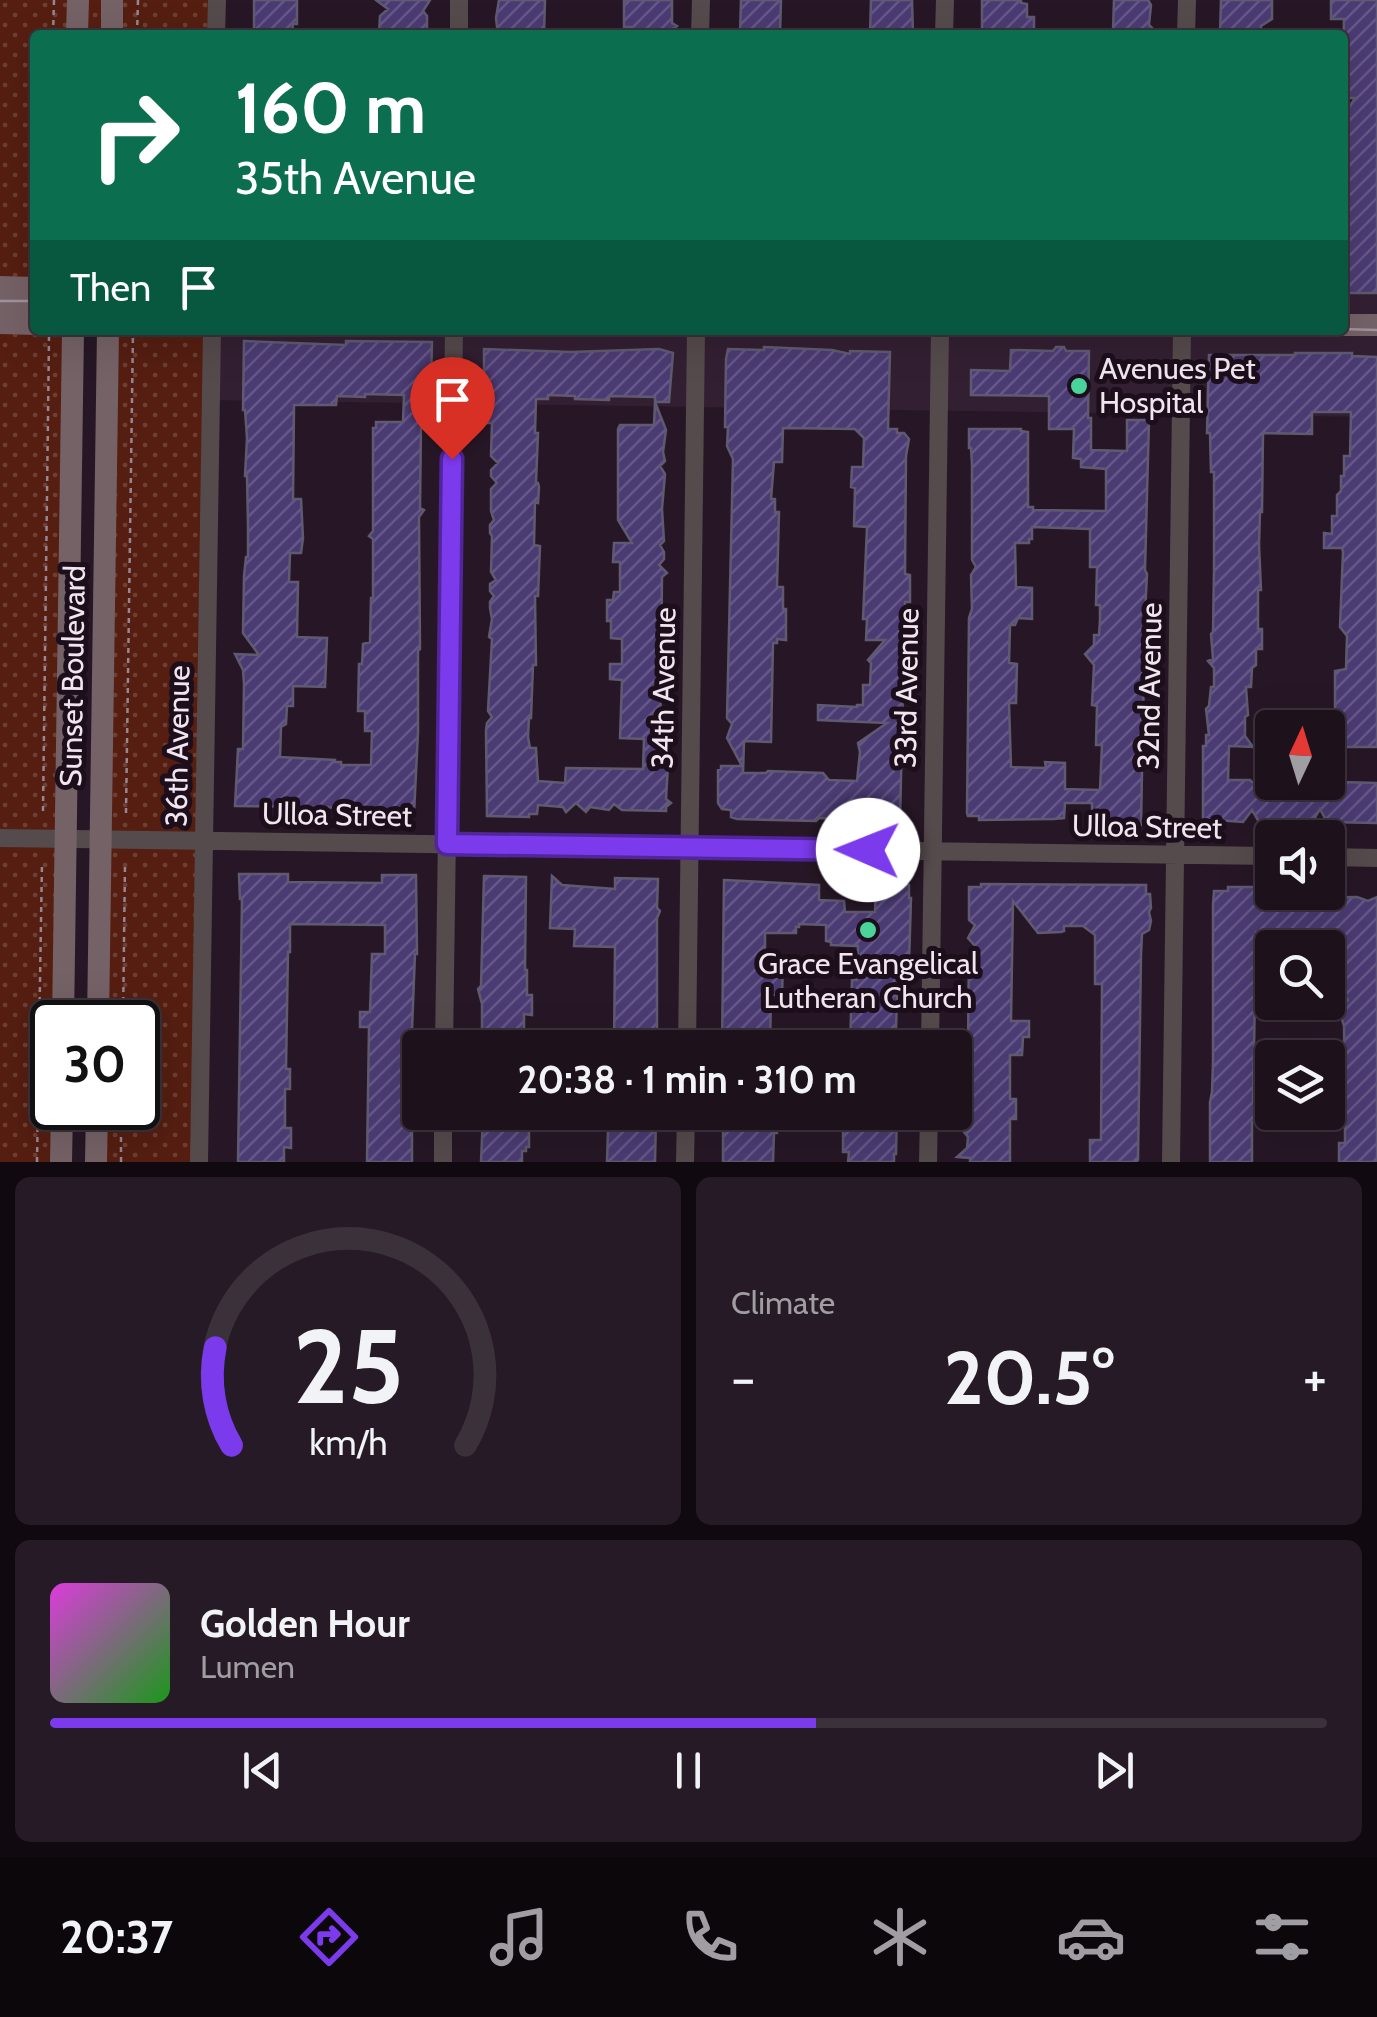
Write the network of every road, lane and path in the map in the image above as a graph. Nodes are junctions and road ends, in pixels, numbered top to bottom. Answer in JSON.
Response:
{"nodes":[{"id":1,"x":54,"y":0,"type":"edge"},
{"id":2,"x":78,"y":0,"type":"edge"},
{"id":3,"x":112,"y":0,"type":"edge"},
{"id":4,"x":138,"y":0,"type":"edge"},
{"id":5,"x":216,"y":0,"type":"edge"},
{"id":6,"x":459,"y":0,"type":"edge"},
{"id":7,"x":701,"y":0,"type":"edge"},
{"id":8,"x":945,"y":0,"type":"edge"},
{"id":9,"x":1187,"y":0,"type":"edge"},
{"id":10,"x":53,"y":30,"type":"edge"},
{"id":11,"x":77,"y":30,"type":"edge"},
{"id":12,"x":112,"y":30,"type":"edge"},
{"id":13,"x":137,"y":30,"type":"edge"},
{"id":14,"x":216,"y":30,"type":"edge"},
{"id":15,"x":459,"y":30,"type":"edge"},
{"id":16,"x":700,"y":30,"type":"edge"},
{"id":17,"x":944,"y":30,"type":"edge"},
{"id":18,"x":1186,"y":30,"type":"edge"},
{"id":19,"x":0,"y":288,"type":"edge"},
{"id":20,"x":30,"y":288,"type":"edge"},
{"id":21,"x":0,"y":305,"type":"edge"},
{"id":22,"x":30,"y":306,"type":"edge"},
{"id":23,"x":0,"y":323,"type":"edge"},
{"id":24,"x":1348,"y":325,"type":"edge"},
{"id":25,"x":30,"y":326,"type":"edge"},
{"id":26,"x":1377,"y":326,"type":"edge"},
{"id":27,"x":52,"y":335,"type":"edge"},
{"id":28,"x":52,"y":335,"type":"edge"},
{"id":29,"x":108,"y":335,"type":"edge"},
{"id":30,"x":133,"y":335,"type":"edge"},
{"id":31,"x":212,"y":335,"type":"edge"},
{"id":32,"x":454,"y":335,"type":"edge"},
{"id":33,"x":696,"y":335,"type":"edge"},
{"id":34,"x":940,"y":335,"type":"edge"},
{"id":35,"x":1182,"y":335,"type":"edge"},
{"id":36,"x":43,"y":811,"type":"dead end"},
{"id":37,"x":126,"y":814,"type":"dead end"},
{"id":38,"x":0,"y":838,"type":"edge"},
{"id":39,"x":66,"y":839,"type":"junction"},
{"id":40,"x":101,"y":839,"type":"junction"},
{"id":41,"x":204,"y":841,"type":"junction"},
{"id":42,"x":447,"y":844,"type":"junction"},
{"id":43,"x":689,"y":848,"type":"junction"},
{"id":44,"x":932,"y":851,"type":"junction"},
{"id":45,"x":1175,"y":854,"type":"junction"},
{"id":46,"x":1255,"y":856,"type":"edge"},
{"id":47,"x":1345,"y":857,"type":"edge"},
{"id":48,"x":1377,"y":858,"type":"edge"},
{"id":49,"x":42,"y":862,"type":"dead end"},
{"id":50,"x":125,"y":863,"type":"dead end"},
{"id":51,"x":63,"y":1000,"type":"edge"},
{"id":52,"x":98,"y":1000,"type":"edge"},
{"id":53,"x":123,"y":1000,"type":"edge"},
{"id":54,"x":444,"y":1030,"type":"edge"},
{"id":55,"x":687,"y":1030,"type":"edge"},
{"id":56,"x":930,"y":1030,"type":"edge"},
{"id":57,"x":62,"y":1130,"type":"edge"},
{"id":58,"x":97,"y":1130,"type":"edge"},
{"id":59,"x":122,"y":1130,"type":"edge"},
{"id":60,"x":444,"y":1130,"type":"edge"},
{"id":61,"x":686,"y":1130,"type":"edge"},
{"id":62,"x":929,"y":1130,"type":"edge"},
{"id":63,"x":38,"y":1162,"type":"edge"},
{"id":64,"x":61,"y":1162,"type":"edge"},
{"id":65,"x":96,"y":1162,"type":"edge"},
{"id":66,"x":121,"y":1162,"type":"edge"},
{"id":67,"x":198,"y":1162,"type":"edge"},
{"id":68,"x":443,"y":1162,"type":"edge"},
{"id":69,"x":685,"y":1162,"type":"edge"},
{"id":70,"x":928,"y":1162,"type":"edge"},
{"id":71,"x":1170,"y":1162,"type":"edge"}],
"edges":[{"from":1,"to":10,"type":"path"},
{"from":2,"to":11,"type":"main road"},
{"from":3,"to":12,"type":"main road"},
{"from":4,"to":13,"type":"path"},
{"from":5,"to":14,"type":"street"},
{"from":6,"to":15,"type":"street"},
{"from":7,"to":16,"type":"street"},
{"from":8,"to":17,"type":"street"},
{"from":9,"to":18,"type":"street"},
{"from":19,"to":20,"type":"main road"},
{"from":21,"to":22,"type":"main road"},
{"from":23,"to":25,"type":"main road"},
{"from":24,"to":26,"type":"main road"},
{"from":27,"to":36,"type":"path"},
{"from":28,"to":39,"type":"main road","name":"Sunset Boulevard"},
{"from":29,"to":40,"type":"main road","name":"Sunset Boulevard"},
{"from":30,"to":37,"type":"path"},
{"from":31,"to":41,"type":"street","name":"36th Avenue"},
{"from":32,"to":42,"type":"street"},
{"from":33,"to":43,"type":"street","name":"34th Avenue"},
{"from":34,"to":44,"type":"street","name":"33rd Avenue"},
{"from":35,"to":45,"type":"street","name":"32nd Avenue"},
{"from":38,"to":39,"type":"street","name":"Ulloa Street"},
{"from":39,"to":40,"type":"street","name":"Ulloa Street"},
{"from":39,"to":51,"type":"main road","name":"Sunset Boulevard"},
{"from":40,"to":41,"type":"street","name":"Ulloa Street"},
{"from":40,"to":52,"type":"main road","name":"Sunset Boulevard"},
{"from":41,"to":42,"type":"street","name":"Ulloa Street"},
{"from":41,"to":67,"type":"street","name":"36th Avenue"},
{"from":42,"to":43,"type":"street","name":"Ulloa Street"},
{"from":42,"to":54,"type":"street"},
{"from":43,"to":44,"type":"street","name":"Ulloa Street"},
{"from":43,"to":55,"type":"street","name":"34th Avenue"},
{"from":44,"to":45,"type":"street","name":"Ulloa Street"},
{"from":44,"to":56,"type":"street","name":"33rd Avenue"},
{"from":45,"to":46,"type":"street","name":"Ulloa Street"},
{"from":45,"to":71,"type":"street","name":"32nd Avenue"},
{"from":47,"to":48,"type":"street"},
{"from":49,"to":63,"type":"path"},
{"from":50,"to":53,"type":"path"},
{"from":57,"to":64,"type":"main road"},
{"from":58,"to":65,"type":"main road"},
{"from":59,"to":66,"type":"path"},
{"from":60,"to":68,"type":"street"},
{"from":61,"to":69,"type":"street"},
{"from":62,"to":70,"type":"street"}]}
